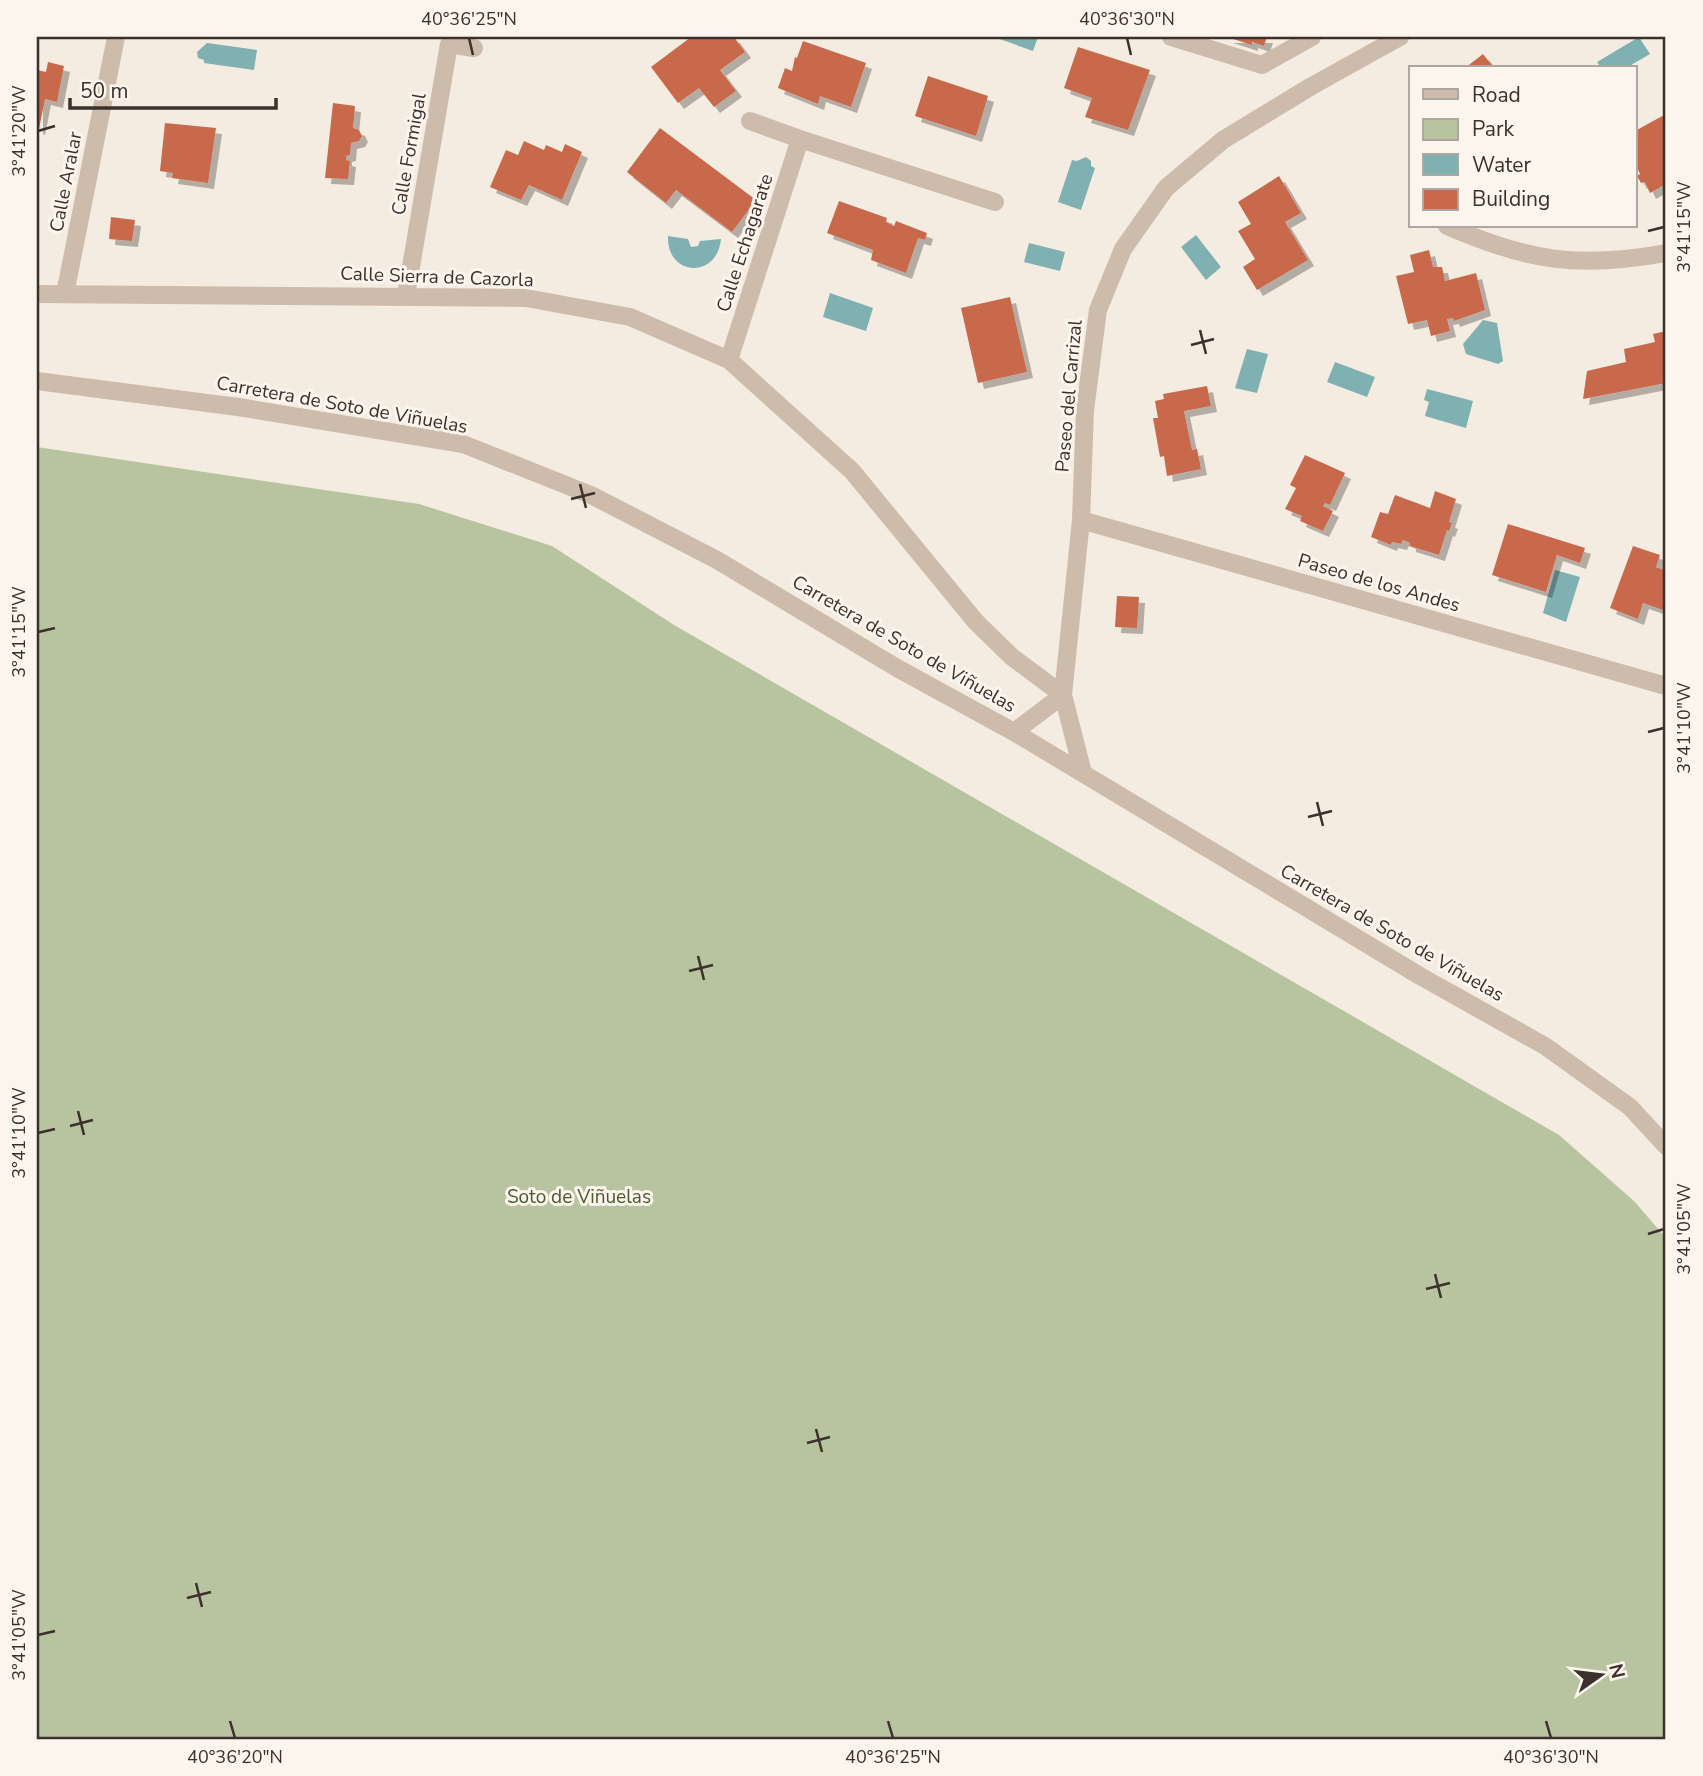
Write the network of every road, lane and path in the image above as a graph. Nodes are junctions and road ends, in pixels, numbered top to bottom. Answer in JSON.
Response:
{"nodes":[{"id":1,"x":116,"y":37,"type":"edge"},
{"id":2,"x":1171,"y":37,"type":"edge"},
{"id":3,"x":1312,"y":37,"type":"edge"},
{"id":4,"x":1400,"y":37,"type":"edge"},
{"id":5,"x":474,"y":48,"type":"dead end"},
{"id":6,"x":750,"y":121,"type":"dead end"},
{"id":7,"x":800,"y":139,"type":"junction"},
{"id":8,"x":995,"y":202,"type":"dead end"},
{"id":9,"x":1452,"y":228,"type":"edge"},
{"id":10,"x":1666,"y":253,"type":"edge"},
{"id":11,"x":65,"y":293,"type":"junction"},
{"id":12,"x":37,"y":294,"type":"edge"},
{"id":13,"x":406,"y":296,"type":"junction"},
{"id":14,"x":729,"y":360,"type":"junction"},
{"id":15,"x":37,"y":381,"type":"edge"},
{"id":16,"x":1081,"y":520,"type":"junction"},
{"id":17,"x":1666,"y":686,"type":"edge"},
{"id":18,"x":1063,"y":695,"type":"junction"},
{"id":19,"x":1014,"y":732,"type":"junction"},
{"id":20,"x":1083,"y":773,"type":"junction"},
{"id":21,"x":1666,"y":1146,"type":"edge"}],
"edges":[{"from":1,"to":11,"type":"street","name":"Calle Aralar"},
{"from":2,"to":3,"type":"street"},
{"from":4,"to":16,"type":"street","name":"Paseo del Carrizal"},
{"from":5,"to":13,"type":"street","name":"Calle Formigal"},
{"from":6,"to":7,"type":"street"},
{"from":7,"to":8,"type":"street"},
{"from":7,"to":14,"type":"street","name":"Calle Echagarate"},
{"from":9,"to":10,"type":"street"},
{"from":11,"to":12,"type":"street","name":"Calle Sierra de Cazorla"},
{"from":11,"to":13,"type":"street","name":"Calle Sierra de Cazorla"},
{"from":13,"to":14,"type":"street","name":"Calle Sierra de Cazorla"},
{"from":14,"to":18,"type":"street","name":"Calle Sierra de Cazorla"},
{"from":15,"to":19,"type":"street","name":"Carretera de Soto de Viñuelas"},
{"from":16,"to":17,"type":"street","name":"Paseo de los Andes"},
{"from":16,"to":18,"type":"street","name":"Paseo del Carrizal"},
{"from":18,"to":19,"type":"street"},
{"from":18,"to":20,"type":"street","name":"Paseo del Carrizal"},
{"from":19,"to":20,"type":"street","name":"Carretera de Soto de Viñuelas"},
{"from":20,"to":21,"type":"street","name":"Carretera de Soto de Viñuelas"}]}
